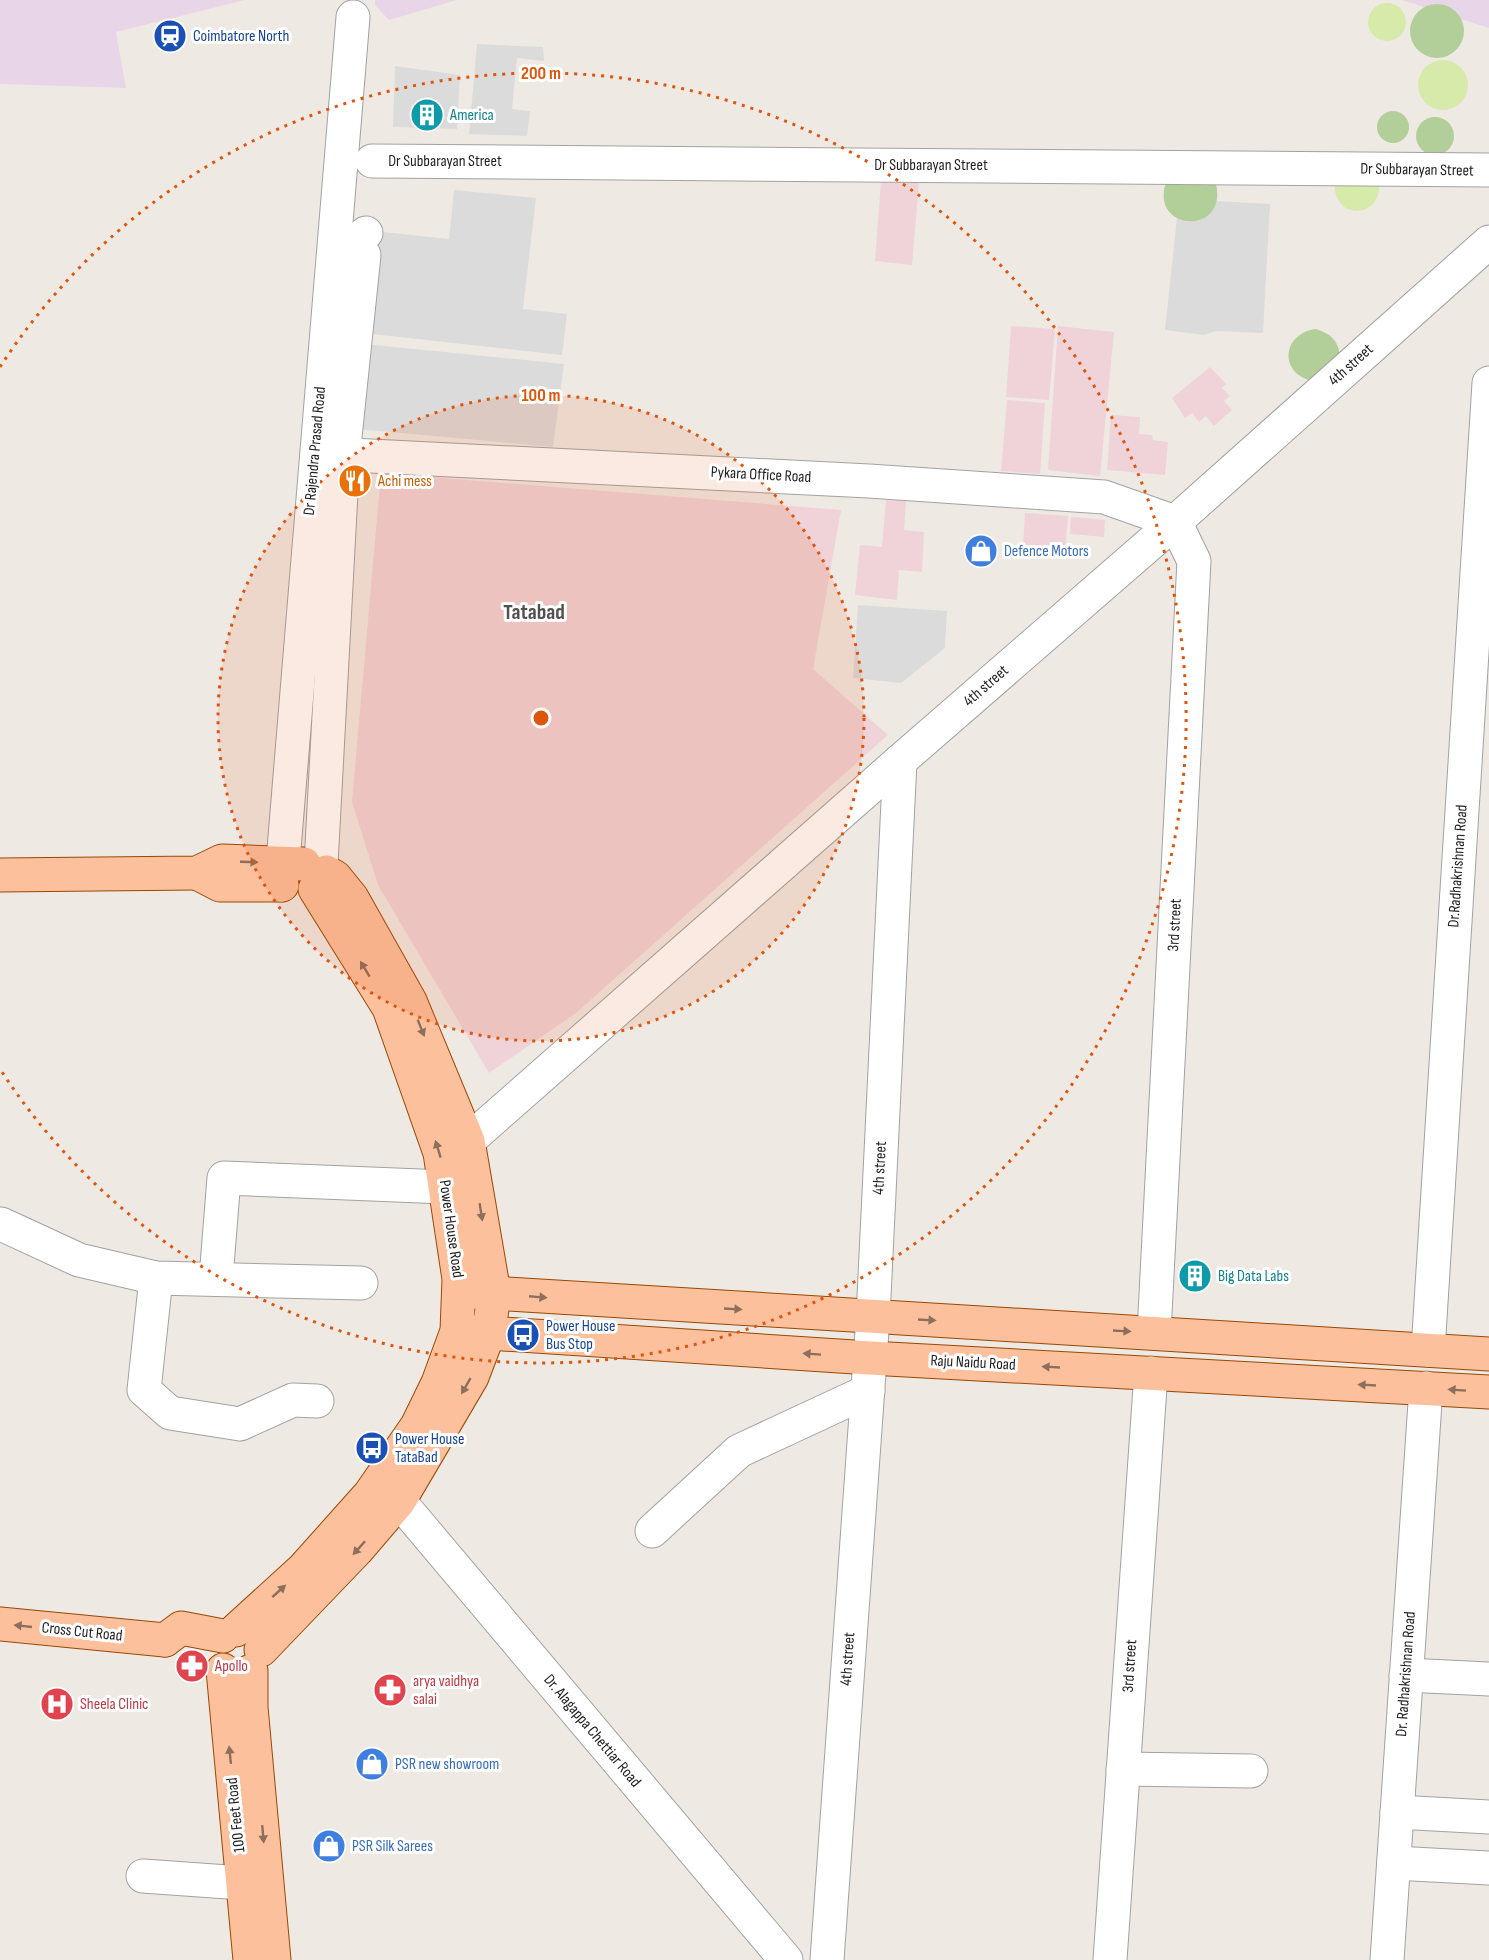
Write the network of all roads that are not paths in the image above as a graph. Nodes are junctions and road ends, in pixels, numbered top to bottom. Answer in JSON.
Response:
{"nodes":[{"id":1,"x":352,"y":17,"type":"dead end"},
{"id":2,"x":372,"y":161,"type":"dead end"},
{"id":3,"x":1489,"y":170,"type":"edge"},
{"id":4,"x":1489,"y":242,"type":"edge"},
{"id":5,"x":1489,"y":383,"type":"edge"},
{"id":6,"x":337,"y":455,"type":"junction"},
{"id":7,"x":1175,"y":522,"type":"junction"},
{"id":8,"x":900,"y":761,"type":"junction"},
{"id":9,"x":305,"y":873,"type":"junction"},
{"id":10,"x":0,"y":875,"type":"edge"},
{"id":11,"x":468,"y":1141,"type":"junction"},
{"id":12,"x":445,"y":1187,"type":"junction"},
{"id":13,"x":1,"y":1224,"type":"edge"},
{"id":14,"x":156,"y":1278,"type":"junction"},
{"id":15,"x":216,"y":1278,"type":"junction"},
{"id":16,"x":361,"y":1283,"type":"dead end"},
{"id":17,"x":459,"y":1291,"type":"junction"},
{"id":18,"x":494,"y":1293,"type":"junction"},
{"id":19,"x":873,"y":1317,"type":"junction"},
{"id":20,"x":473,"y":1332,"type":"junction"},
{"id":21,"x":1154,"y":1333,"type":"junction"},
{"id":22,"x":1428,"y":1350,"type":"junction"},
{"id":23,"x":1489,"y":1354,"type":"edge"},
{"id":24,"x":870,"y":1358,"type":"junction"},
{"id":25,"x":1151,"y":1373,"type":"junction"},
{"id":26,"x":1426,"y":1388,"type":"junction"},
{"id":27,"x":868,"y":1391,"type":"junction"},
{"id":28,"x":1489,"y":1392,"type":"edge"},
{"id":29,"x":317,"y":1401,"type":"dead end"},
{"id":30,"x":399,"y":1502,"type":"junction"},
{"id":31,"x":652,"y":1531,"type":"dead end"},
{"id":32,"x":0,"y":1624,"type":"edge"},
{"id":33,"x":235,"y":1652,"type":"junction"},
{"id":34,"x":1406,"y":1675,"type":"junction"},
{"id":35,"x":1489,"y":1679,"type":"edge"},
{"id":36,"x":1123,"y":1769,"type":"junction"},
{"id":37,"x":1251,"y":1771,"type":"dead end"},
{"id":38,"x":1397,"y":1812,"type":"junction"},
{"id":39,"x":1489,"y":1817,"type":"edge"},
{"id":40,"x":1394,"y":1863,"type":"junction"},
{"id":41,"x":1489,"y":1868,"type":"edge"},
{"id":42,"x":143,"y":1876,"type":"dead end"},
{"id":43,"x":242,"y":1883,"type":"junction"},
{"id":44,"x":250,"y":1960,"type":"edge"},
{"id":45,"x":274,"y":1960,"type":"edge"},
{"id":46,"x":786,"y":1960,"type":"edge"},
{"id":47,"x":827,"y":1960,"type":"edge"},
{"id":48,"x":1110,"y":1960,"type":"edge"},
{"id":49,"x":1387,"y":1960,"type":"edge"}],
"edges":[{"from":1,"to":9,"type":"street","name":"Dr Rajendra Prasad Road"},
{"from":2,"to":3,"type":"street","name":"Dr Subbarayan Street"},
{"from":4,"to":7,"type":"street","name":"4th street"},
{"from":5,"to":22,"type":"street","name":"Dr.Radhakrishnan Road"},
{"from":6,"to":6,"type":"street"},
{"from":6,"to":7,"type":"street","name":"Pykara Office Road"},
{"from":6,"to":9,"type":"street"},
{"from":7,"to":8,"type":"street","name":"4th street"},
{"from":7,"to":21,"type":"street","name":"3rd street"},
{"from":8,"to":11,"type":"street"},
{"from":8,"to":19,"type":"street","name":"4th street"},
{"from":9,"to":10,"type":"main road"},
{"from":9,"to":11,"type":"main road","name":"Power House Road","one_way":true},
{"from":12,"to":9,"type":"main road","name":"Power House Road","one_way":true},
{"from":11,"to":18,"type":"main road","name":"Power House Road","one_way":true},
{"from":12,"to":15,"type":"street"},
{"from":12,"to":17,"type":"main road","name":"Power House Road"},
{"from":13,"to":14,"type":"street"},
{"from":14,"to":15,"type":"street"},
{"from":14,"to":29,"type":"street"},
{"from":15,"to":16,"type":"street"},
{"from":17,"to":18,"type":"main road"},
{"from":17,"to":20,"type":"main road","name":"Power House Road"},
{"from":18,"to":19,"type":"main road","one_way":true},
{"from":18,"to":20,"type":"main road","name":"Power House Road"},
{"from":19,"to":21,"type":"main road","one_way":true},
{"from":19,"to":24,"type":"street","name":"4th street"},
{"from":24,"to":20,"type":"main road","name":"Raju Naidu Road","one_way":true},
{"from":20,"to":30,"type":"main road","name":"Power House Road","one_way":true},
{"from":33,"to":20,"type":"main road","name":"Power House Road","one_way":true},
{"from":21,"to":22,"type":"main road"},
{"from":22,"to":23,"type":"main road"},
{"from":25,"to":24,"type":"main road","name":"Raju Naidu Road","one_way":true},
{"from":24,"to":27,"type":"street","name":"4th street"},
{"from":26,"to":25,"type":"main road","name":"Raju Naidu Road","one_way":true},
{"from":25,"to":36,"type":"street","name":"3rd street"},
{"from":28,"to":26,"type":"main road","name":"Raju Naidu Road","one_way":true},
{"from":26,"to":34,"type":"street","name":"Dr. Radhakrishnan Road"},
{"from":27,"to":31,"type":"street"},
{"from":27,"to":47,"type":"street","name":"4th street"},
{"from":30,"to":33,"type":"main road","name":"Power House Road","one_way":true},
{"from":30,"to":46,"type":"street","name":"Dr. Alagappa Chettiar Road"},
{"from":33,"to":32,"type":"main road","name":"Cross Cut Road","one_way":true},
{"from":43,"to":33,"type":"main road","name":"100 Feet Road","one_way":true},
{"from":33,"to":45,"type":"main road","name":"100 Feet Road","one_way":true},
{"from":34,"to":35,"type":"street"},
{"from":34,"to":38,"type":"street","name":"Dr. Radhakrishnan Road"},
{"from":36,"to":37,"type":"street"},
{"from":36,"to":48,"type":"street","name":"3rd street"},
{"from":38,"to":39,"type":"street"},
{"from":38,"to":40,"type":"street","name":"Dr. Radhakrishnan Road"},
{"from":40,"to":41,"type":"street"},
{"from":40,"to":49,"type":"street","name":"Dr. Radhakrishnan Road"},
{"from":42,"to":43,"type":"street"},
{"from":43,"to":44,"type":"main road","name":"100 Feet Road"}]}
